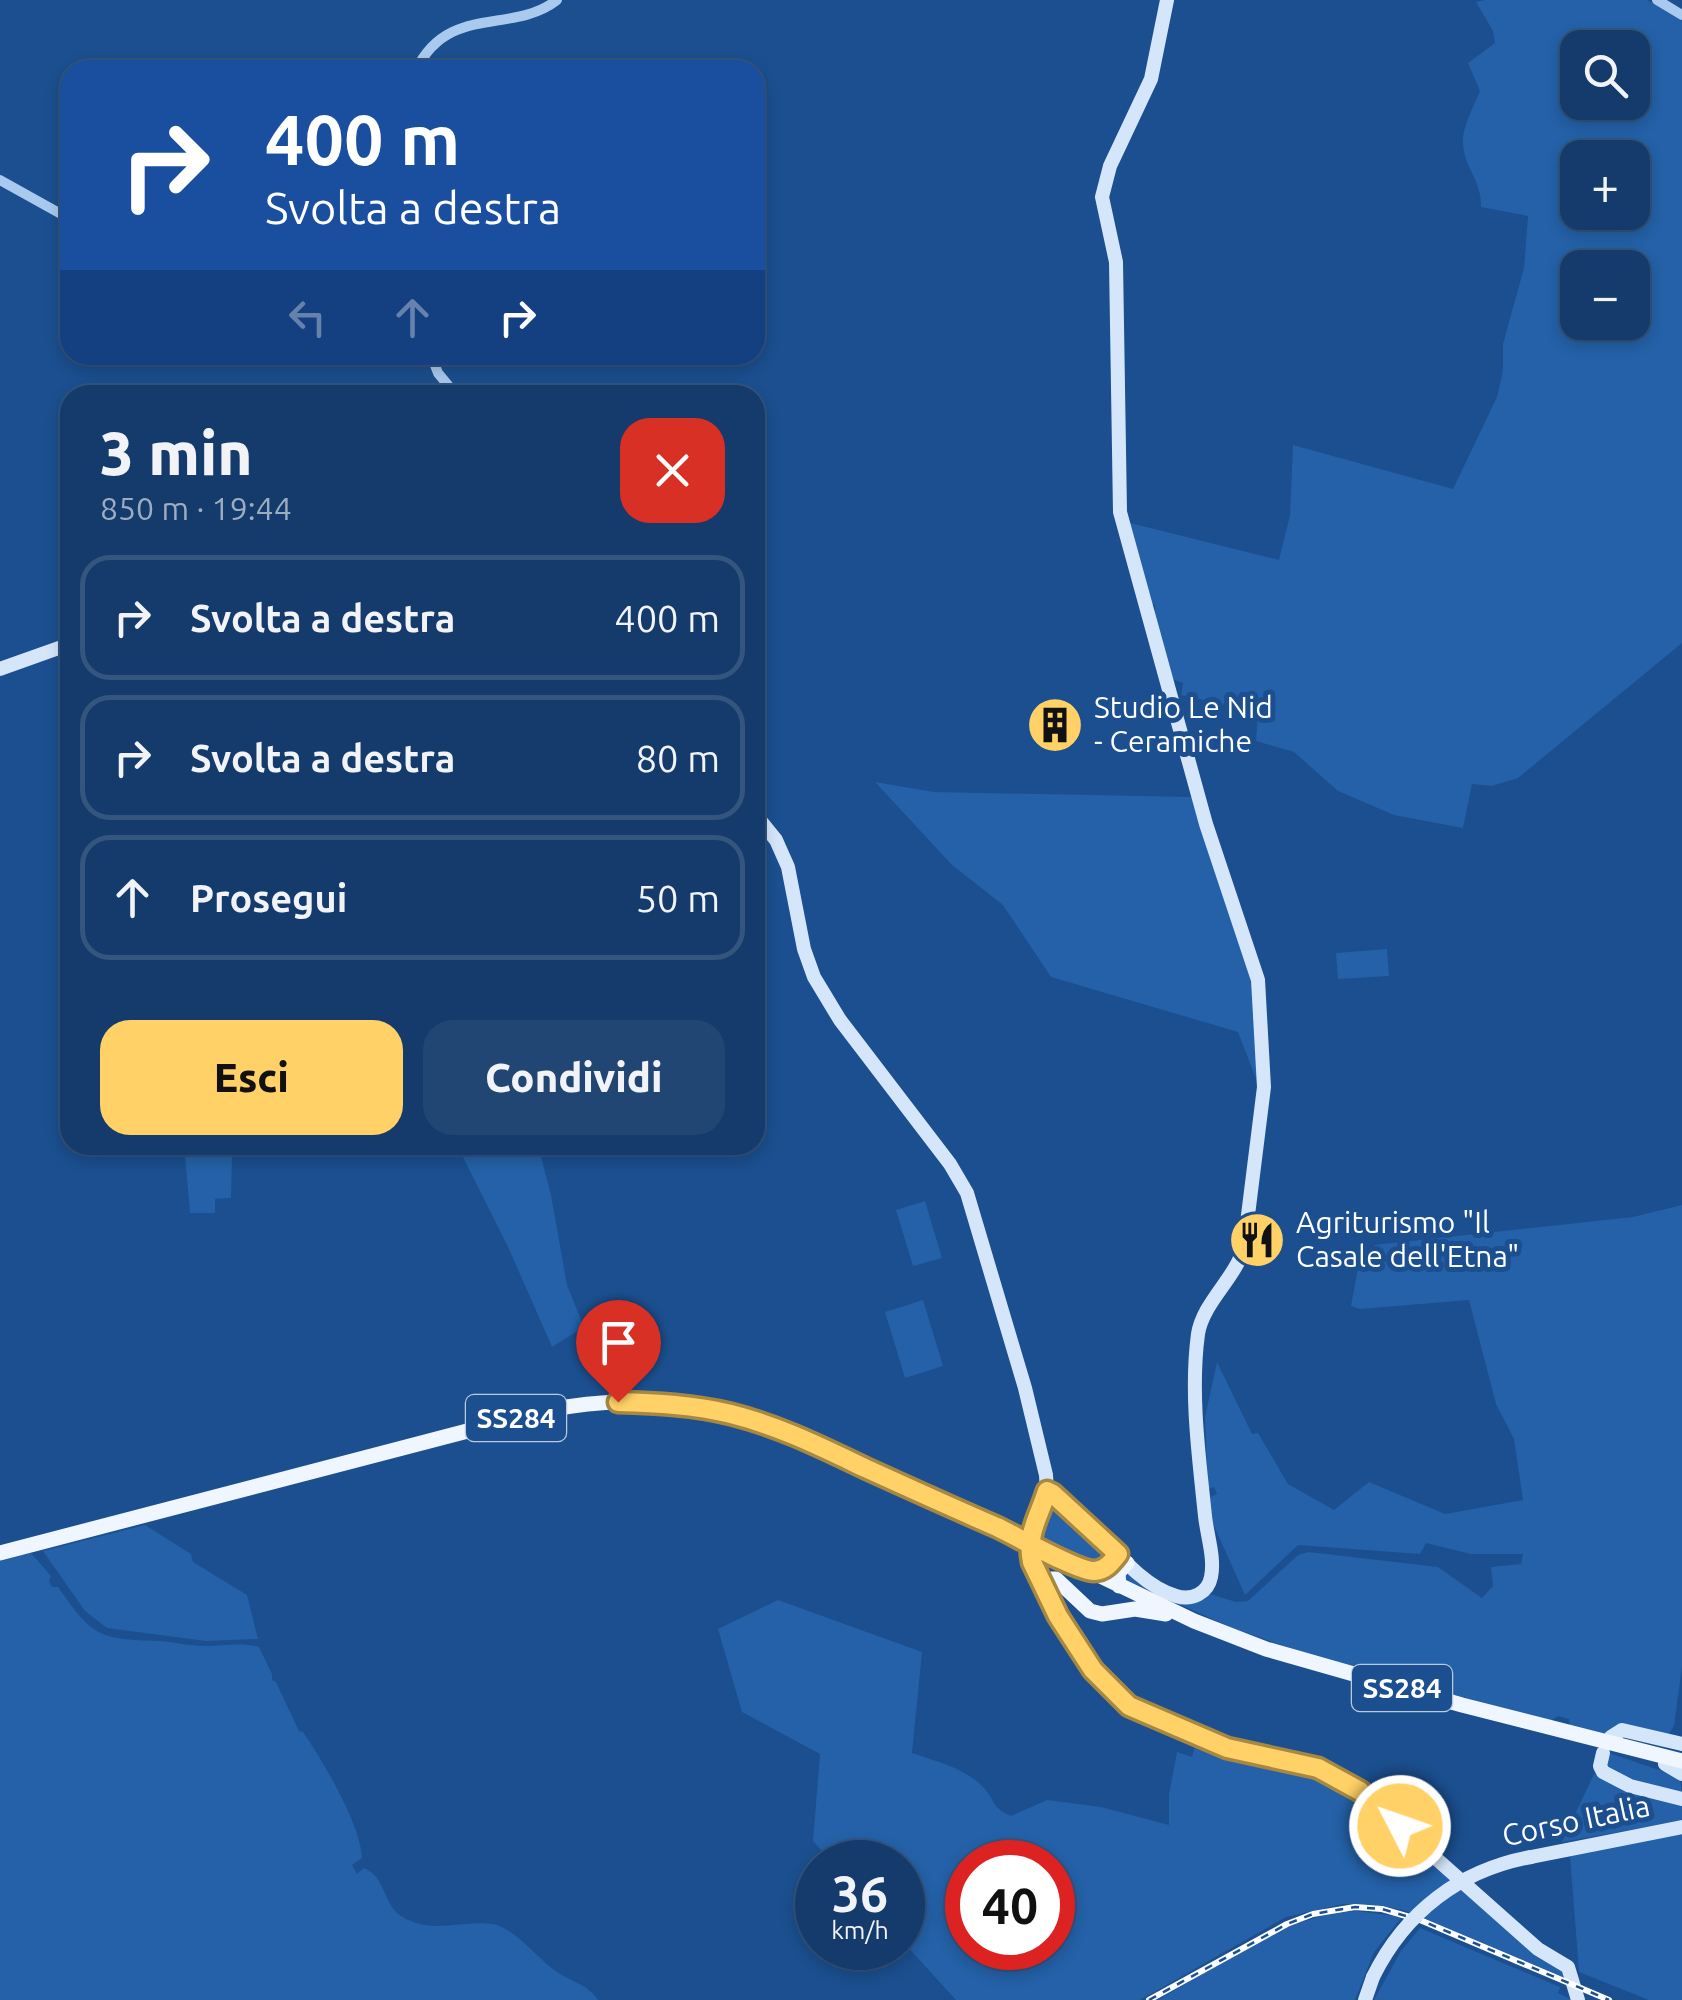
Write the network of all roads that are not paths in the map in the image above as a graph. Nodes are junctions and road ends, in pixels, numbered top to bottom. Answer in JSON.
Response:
{"nodes":[{"id":1,"x":556,"y":0,"type":"edge"},
{"id":2,"x":1168,"y":0,"type":"edge"},
{"id":3,"x":1657,"y":0,"type":"edge"},
{"id":4,"x":1682,"y":15,"type":"edge"},
{"id":5,"x":424,"y":60,"type":"edge"},
{"id":6,"x":0,"y":180,"type":"edge"},
{"id":7,"x":60,"y":213,"type":"edge"},
{"id":8,"x":60,"y":648,"type":"edge"},
{"id":9,"x":0,"y":669,"type":"edge"},
{"id":10,"x":765,"y":826,"type":"edge"},
{"id":11,"x":1047,"y":1491,"type":"junction"},
{"id":12,"x":0,"y":1554,"type":"edge"},
{"id":13,"x":1122,"y":1558,"type":"junction"},
{"id":14,"x":1089,"y":1571,"type":"junction"},
{"id":15,"x":1039,"y":1579,"type":"junction"},
{"id":16,"x":1113,"y":1583,"type":"junction"},
{"id":17,"x":1090,"y":1611,"type":"junction"},
{"id":18,"x":1194,"y":1621,"type":"junction"},
{"id":19,"x":1682,"y":1744,"type":"edge"},
{"id":20,"x":1609,"y":1745,"type":"junction"},
{"id":21,"x":1682,"y":1768,"type":"edge"},
{"id":22,"x":1682,"y":1800,"type":"edge"},
{"id":23,"x":1682,"y":1827,"type":"edge"},
{"id":24,"x":1365,"y":2000,"type":"edge"},
{"id":25,"x":1578,"y":2000,"type":"edge"}],
"edges":[{"from":1,"to":5,"type":"street"},
{"from":2,"to":13,"type":"street"},
{"from":3,"to":4,"type":"street"},
{"from":6,"to":7,"type":"street"},
{"from":8,"to":9,"type":"street"},
{"from":10,"to":11,"type":"street"},
{"from":11,"to":13,"type":"street"},
{"from":11,"to":15,"type":"street"},
{"from":12,"to":14,"type":"main road","number":"SS284","bridge":true},
{"from":13,"to":14,"type":"main road"},
{"from":13,"to":16,"type":"main road"},
{"from":14,"to":16,"type":"main road","number":"SS284"},
{"from":15,"to":17,"type":"main road"},
{"from":15,"to":25,"type":"street"},
{"from":16,"to":17,"type":"main road"},
{"from":16,"to":18,"type":"main road","number":"SS284"},
{"from":17,"to":18,"type":"main road"},
{"from":18,"to":20,"type":"main road","number":"SS284"},
{"from":19,"to":20,"type":"street"},
{"from":20,"to":21,"type":"main road"},
{"from":20,"to":21,"type":"main road"},
{"from":20,"to":22,"type":"street"},
{"from":23,"to":24,"type":"street","name":"Corso Italia","bridge":true}]}
